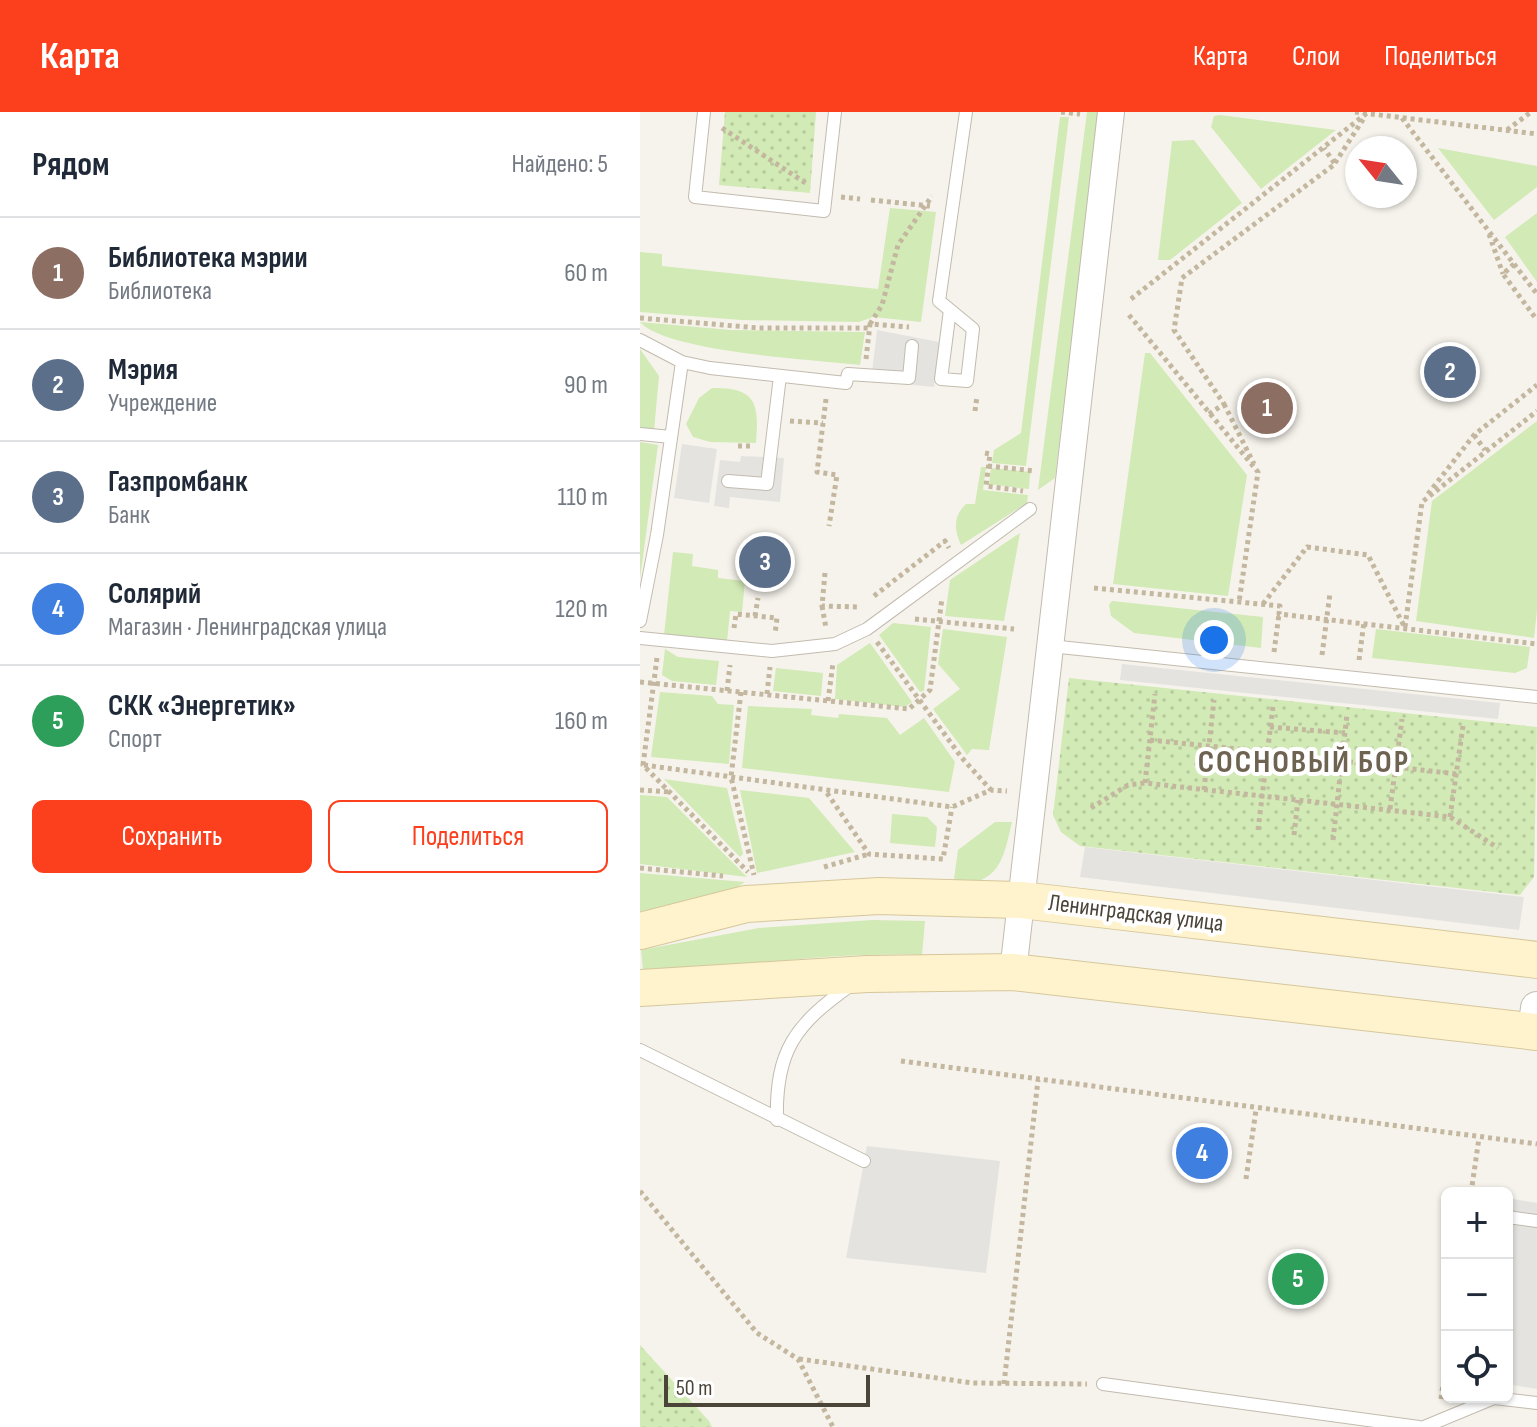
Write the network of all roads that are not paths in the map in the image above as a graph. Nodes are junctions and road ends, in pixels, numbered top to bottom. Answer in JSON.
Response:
{"nodes":[{"id":1,"x":835,"y":112,"type":"edge"},
{"id":2,"x":966,"y":112,"type":"edge"},
{"id":3,"x":1111,"y":112,"type":"edge"},
{"id":4,"x":704,"y":115,"type":"edge"},
{"id":5,"x":950,"y":310,"type":"junction"},
{"id":6,"x":640,"y":340,"type":"edge"},
{"id":7,"x":912,"y":346,"type":"dead end"},
{"id":8,"x":682,"y":362,"type":"junction"},
{"id":9,"x":780,"y":376,"type":"junction"},
{"id":10,"x":640,"y":434,"type":"edge"},
{"id":11,"x":671,"y":437,"type":"junction"},
{"id":12,"x":728,"y":481,"type":"dead end"},
{"id":13,"x":1030,"y":509,"type":"dead end"},
{"id":14,"x":640,"y":616,"type":"edge"},
{"id":15,"x":640,"y":638,"type":"edge"},
{"id":16,"x":1050,"y":646,"type":"junction"},
{"id":17,"x":1537,"y":697,"type":"edge"},
{"id":18,"x":1021,"y":900,"type":"junction"},
{"id":19,"x":640,"y":931,"type":"edge"},
{"id":20,"x":1537,"y":960,"type":"edge"},
{"id":21,"x":1013,"y":972,"type":"junction"},
{"id":22,"x":867,"y":974,"type":"junction"},
{"id":23,"x":640,"y":988,"type":"edge"},
{"id":24,"x":1536,"y":1024,"type":"edge"},
{"id":25,"x":640,"y":1050,"type":"edge"},
{"id":26,"x":777,"y":1120,"type":"junction"},
{"id":27,"x":864,"y":1161,"type":"dead end"},
{"id":28,"x":1513,"y":1218,"type":"edge"},
{"id":29,"x":1537,"y":1221,"type":"edge"},
{"id":30,"x":1103,"y":1384,"type":"road end"},
{"id":31,"x":1537,"y":1403,"type":"edge"},
{"id":32,"x":1422,"y":1427,"type":"edge"}],
"edges":[{"from":1,"to":4,"type":"lane"},
{"from":2,"to":5,"type":"lane"},
{"from":3,"to":16,"type":"street"},
{"from":5,"to":5,"type":"lane"},
{"from":6,"to":8,"type":"lane"},
{"from":7,"to":9,"type":"lane"},
{"from":8,"to":9,"type":"lane"},
{"from":8,"to":11,"type":"lane"},
{"from":9,"to":12,"type":"lane"},
{"from":10,"to":11,"type":"lane"},
{"from":11,"to":14,"type":"lane"},
{"from":13,"to":15,"type":"lane"},
{"from":16,"to":17,"type":"lane"},
{"from":16,"to":18,"type":"street"},
{"from":18,"to":19,"type":"main road","name":"Ленинградская улица"},
{"from":18,"to":20,"type":"main road","name":"Ленинградская улица"},
{"from":18,"to":21,"type":"street"},
{"from":21,"to":22,"type":"main road"},
{"from":21,"to":24,"type":"main road"},
{"from":22,"to":23,"type":"main road"},
{"from":22,"to":26,"type":"lane"},
{"from":25,"to":26,"type":"lane"},
{"from":26,"to":27,"type":"lane"},
{"from":28,"to":29,"type":"lane"},
{"from":30,"to":32,"type":"lane"},
{"from":31,"to":32,"type":"lane"}]}
